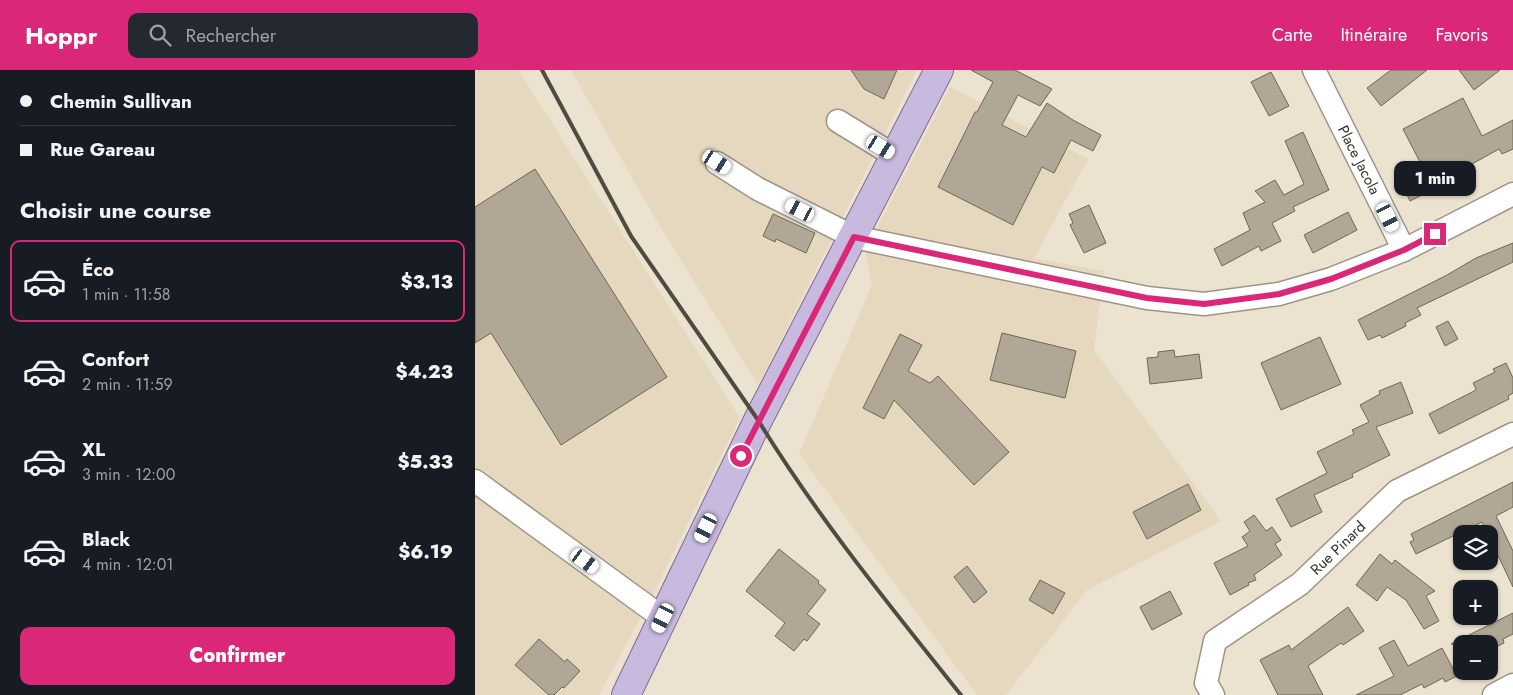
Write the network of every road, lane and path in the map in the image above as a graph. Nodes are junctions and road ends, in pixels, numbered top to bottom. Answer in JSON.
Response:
{"nodes":[{"id":1,"x":939,"y":70,"type":"edge"},
{"id":2,"x":1314,"y":70,"type":"edge"},
{"id":3,"x":838,"y":121,"type":"dead end"},
{"id":4,"x":895,"y":156,"type":"junction"},
{"id":5,"x":717,"y":162,"type":"dead end"},
{"id":6,"x":1513,"y":194,"type":"edge"},
{"id":7,"x":854,"y":237,"type":"junction"},
{"id":8,"x":1404,"y":250,"type":"junction"},
{"id":9,"x":1513,"y":434,"type":"edge"},
{"id":10,"x":475,"y":481,"type":"edge"},
{"id":11,"x":663,"y":618,"type":"junction"},
{"id":12,"x":1513,"y":685,"type":"edge"},
{"id":13,"x":626,"y":695,"type":"edge"},
{"id":14,"x":1213,"y":695,"type":"edge"},
{"id":15,"x":1494,"y":695,"type":"edge"}],
"edges":[{"from":1,"to":4,"type":"main road"},
{"from":2,"to":8,"type":"street","name":"Place Jacola"},
{"from":3,"to":4,"type":"street"},
{"from":4,"to":7,"type":"main road"},
{"from":5,"to":7,"type":"street"},
{"from":6,"to":8,"type":"street"},
{"from":7,"to":8,"type":"street"},
{"from":7,"to":11,"type":"main road"},
{"from":9,"to":14,"type":"street","name":"Rue Pinard"},
{"from":10,"to":11,"type":"street"},
{"from":11,"to":13,"type":"main road"},
{"from":12,"to":15,"type":"street"}]}
